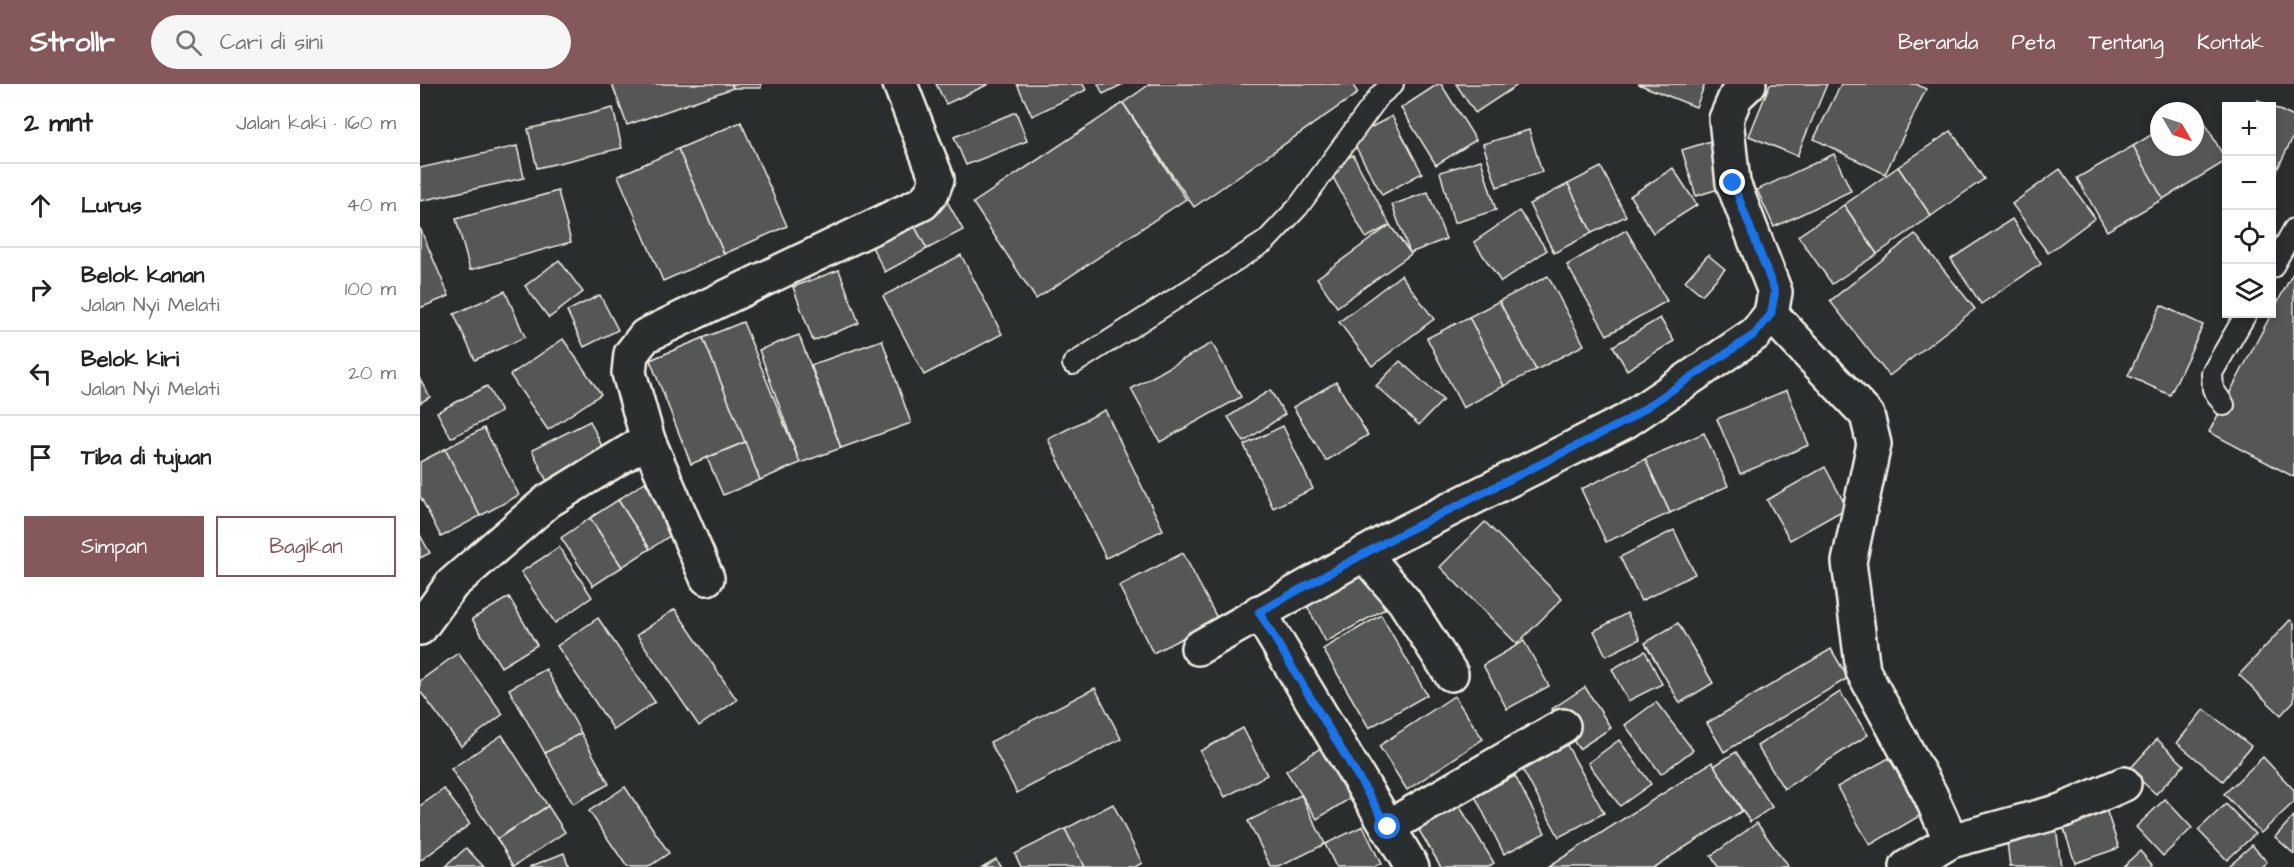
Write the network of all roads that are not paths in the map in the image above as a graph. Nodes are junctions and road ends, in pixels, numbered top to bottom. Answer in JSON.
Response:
{"nodes":[{"id":1,"x":900,"y":84,"type":"edge"},
{"id":2,"x":1393,"y":84,"type":"edge"},
{"id":3,"x":1749,"y":84,"type":"edge"},
{"id":4,"x":2294,"y":229,"type":"edge"},
{"id":5,"x":2273,"y":264,"type":"edge"},
{"id":6,"x":1771,"y":314,"type":"junction"},
{"id":7,"x":2244,"y":318,"type":"edge"},
{"id":8,"x":1073,"y":364,"type":"dead end"},
{"id":9,"x":2224,"y":405,"type":"dead end"},
{"id":10,"x":648,"y":440,"type":"junction"},
{"id":11,"x":1364,"y":554,"type":"junction"},
{"id":12,"x":707,"y":578,"type":"dead end"},
{"id":13,"x":1259,"y":612,"type":"junction"},
{"id":14,"x":420,"y":628,"type":"edge"},
{"id":15,"x":1198,"y":648,"type":"dead end"},
{"id":16,"x":1451,"y":674,"type":"dead end"},
{"id":17,"x":1563,"y":726,"type":"dead end"},
{"id":18,"x":2124,"y":784,"type":"dead end"},
{"id":19,"x":1388,"y":827,"type":"junction"},
{"id":20,"x":1951,"y":841,"type":"junction"},
{"id":21,"x":1412,"y":867,"type":"edge"},
{"id":22,"x":1907,"y":867,"type":"edge"}],
"edges":[{"from":1,"to":10,"type":"street"},
{"from":2,"to":8,"type":"lane"},
{"from":3,"to":6,"type":"street"},
{"from":4,"to":5,"type":"lane"},
{"from":6,"to":11,"type":"street"},
{"from":6,"to":20,"type":"street"},
{"from":7,"to":9,"type":"lane"},
{"from":10,"to":12,"type":"street"},
{"from":10,"to":14,"type":"street"},
{"from":11,"to":13,"type":"street"},
{"from":11,"to":16,"type":"street"},
{"from":13,"to":15,"type":"street"},
{"from":13,"to":19,"type":"street"},
{"from":17,"to":19,"type":"street"},
{"from":18,"to":20,"type":"street"},
{"from":19,"to":21,"type":"street"},
{"from":20,"to":22,"type":"street"}]}
